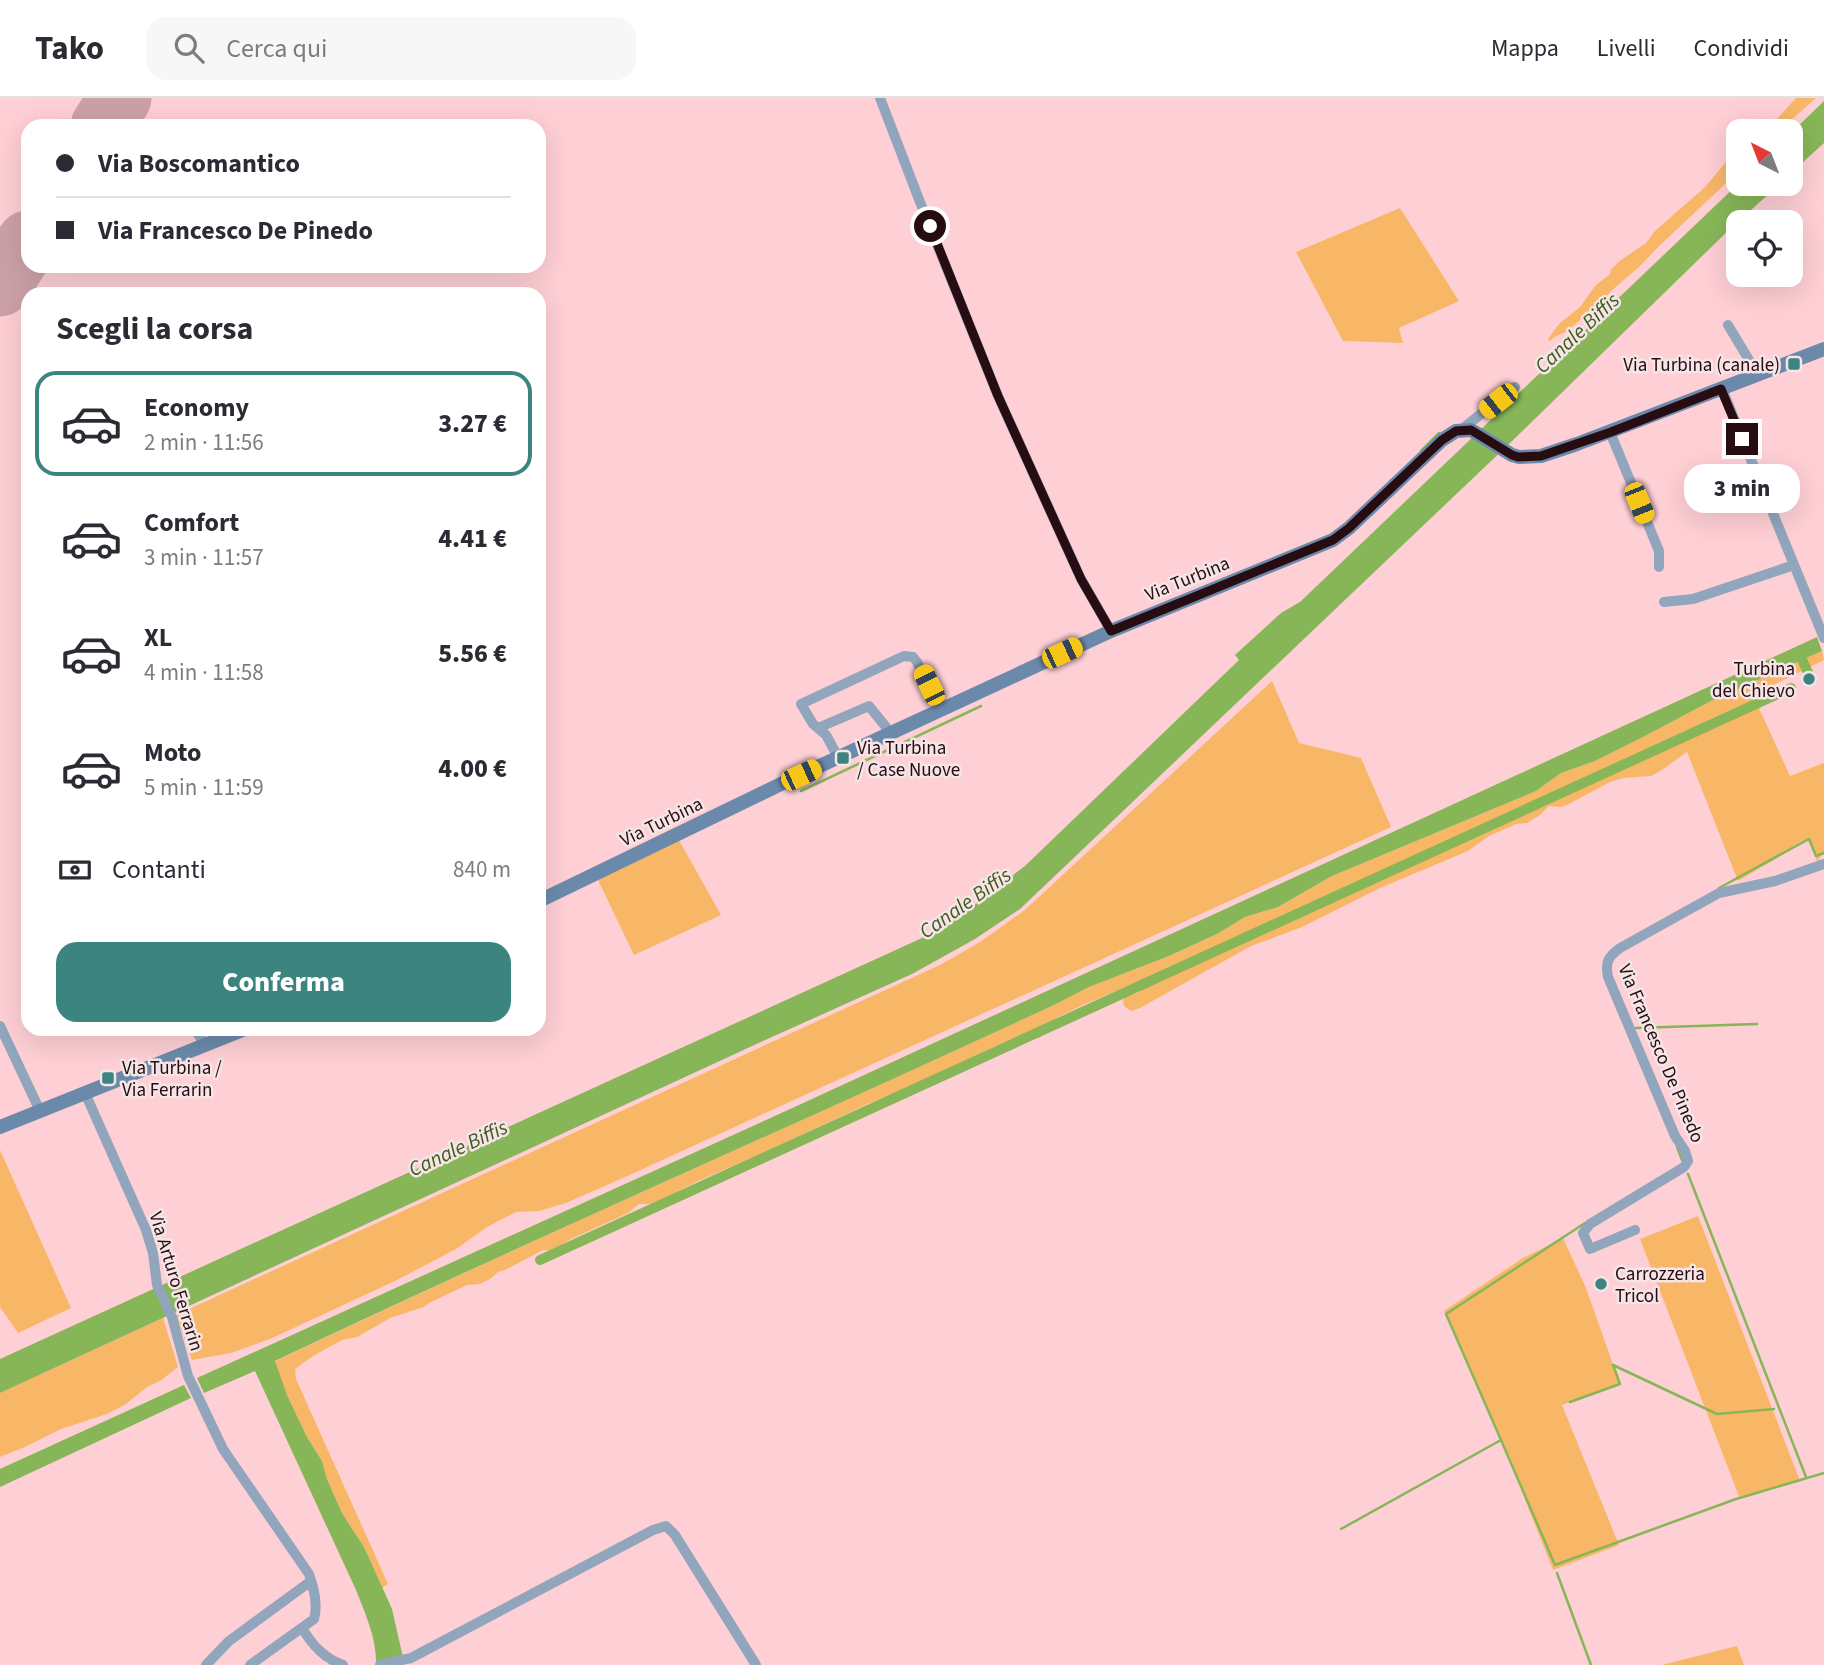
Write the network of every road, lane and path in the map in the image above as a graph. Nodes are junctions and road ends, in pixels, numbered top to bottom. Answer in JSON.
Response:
{"nodes":[{"id":1,"x":880,"y":98,"type":"edge"},
{"id":2,"x":1728,"y":326,"type":"dead end"},
{"id":3,"x":1824,"y":349,"type":"edge"},
{"id":4,"x":1758,"y":375,"type":"junction"},
{"id":5,"x":1516,"y":387,"type":"dead end"},
{"id":6,"x":1721,"y":389,"type":"junction"},
{"id":7,"x":1467,"y":430,"type":"junction"},
{"id":8,"x":1611,"y":432,"type":"junction"},
{"id":9,"x":1794,"y":565,"type":"junction"},
{"id":10,"x":1659,"y":566,"type":"dead end"},
{"id":11,"x":1664,"y":602,"type":"dead end"},
{"id":12,"x":1111,"y":631,"type":"junction"},
{"id":13,"x":1823,"y":636,"type":"edge"},
{"id":14,"x":940,"y":709,"type":"junction"},
{"id":15,"x":818,"y":728,"type":"junction"},
{"id":16,"x":890,"y":732,"type":"junction"},
{"id":17,"x":838,"y":757,"type":"junction"},
{"id":18,"x":1824,"y":864,"type":"edge"},
{"id":19,"x":546,"y":898,"type":"edge"},
{"id":20,"x":0,"y":1026,"type":"edge"},
{"id":21,"x":199,"y":1036,"type":"edge"},
{"id":22,"x":228,"y":1036,"type":"edge"},
{"id":23,"x":205,"y":1045,"type":"junction"},
{"id":24,"x":85,"y":1093,"type":"junction"},
{"id":25,"x":40,"y":1111,"type":"junction"},
{"id":26,"x":0,"y":1127,"type":"edge"},
{"id":27,"x":1635,"y":1230,"type":"dead end"},
{"id":28,"x":311,"y":1581,"type":"junction"},
{"id":29,"x":302,"y":1628,"type":"junction"},
{"id":30,"x":206,"y":1665,"type":"edge"},
{"id":31,"x":250,"y":1665,"type":"edge"},
{"id":32,"x":343,"y":1665,"type":"edge"},
{"id":33,"x":380,"y":1665,"type":"edge"},
{"id":34,"x":756,"y":1665,"type":"edge"}],
"edges":[{"from":1,"to":12,"type":"street"},
{"from":2,"to":4,"type":"street"},
{"from":3,"to":4,"type":"street"},
{"from":4,"to":6,"type":"street"},
{"from":5,"to":7,"type":"street","name":"Via Turbina"},
{"from":6,"to":8,"type":"street"},
{"from":6,"to":9,"type":"street"},
{"from":7,"to":8,"type":"street"},
{"from":7,"to":12,"type":"street","name":"Via Turbina"},
{"from":8,"to":10,"type":"street"},
{"from":9,"to":11,"type":"street"},
{"from":9,"to":13,"type":"street"},
{"from":12,"to":14,"type":"street","name":"Via Turbina"},
{"from":14,"to":15,"type":"street"},
{"from":14,"to":16,"type":"street","name":"Via Turbina"},
{"from":15,"to":16,"type":"street"},
{"from":15,"to":17,"type":"street"},
{"from":16,"to":17,"type":"street","name":"Via Turbina"},
{"from":17,"to":19,"type":"street","name":"Via Turbina"},
{"from":18,"to":27,"type":"street","name":"Via Francesco De Pinedo"},
{"from":20,"to":25,"type":"street"},
{"from":21,"to":23,"type":"street"},
{"from":22,"to":23,"type":"street"},
{"from":23,"to":24,"type":"street"},
{"from":24,"to":25,"type":"street"},
{"from":24,"to":28,"type":"street","name":"Via Arturo Ferrarin"},
{"from":25,"to":26,"type":"street"},
{"from":28,"to":29,"type":"street","name":"Via Arturo Ferrarin"},
{"from":28,"to":30,"type":"street"},
{"from":29,"to":31,"type":"street"},
{"from":29,"to":32,"type":"street"},
{"from":33,"to":34,"type":"street"}]}
